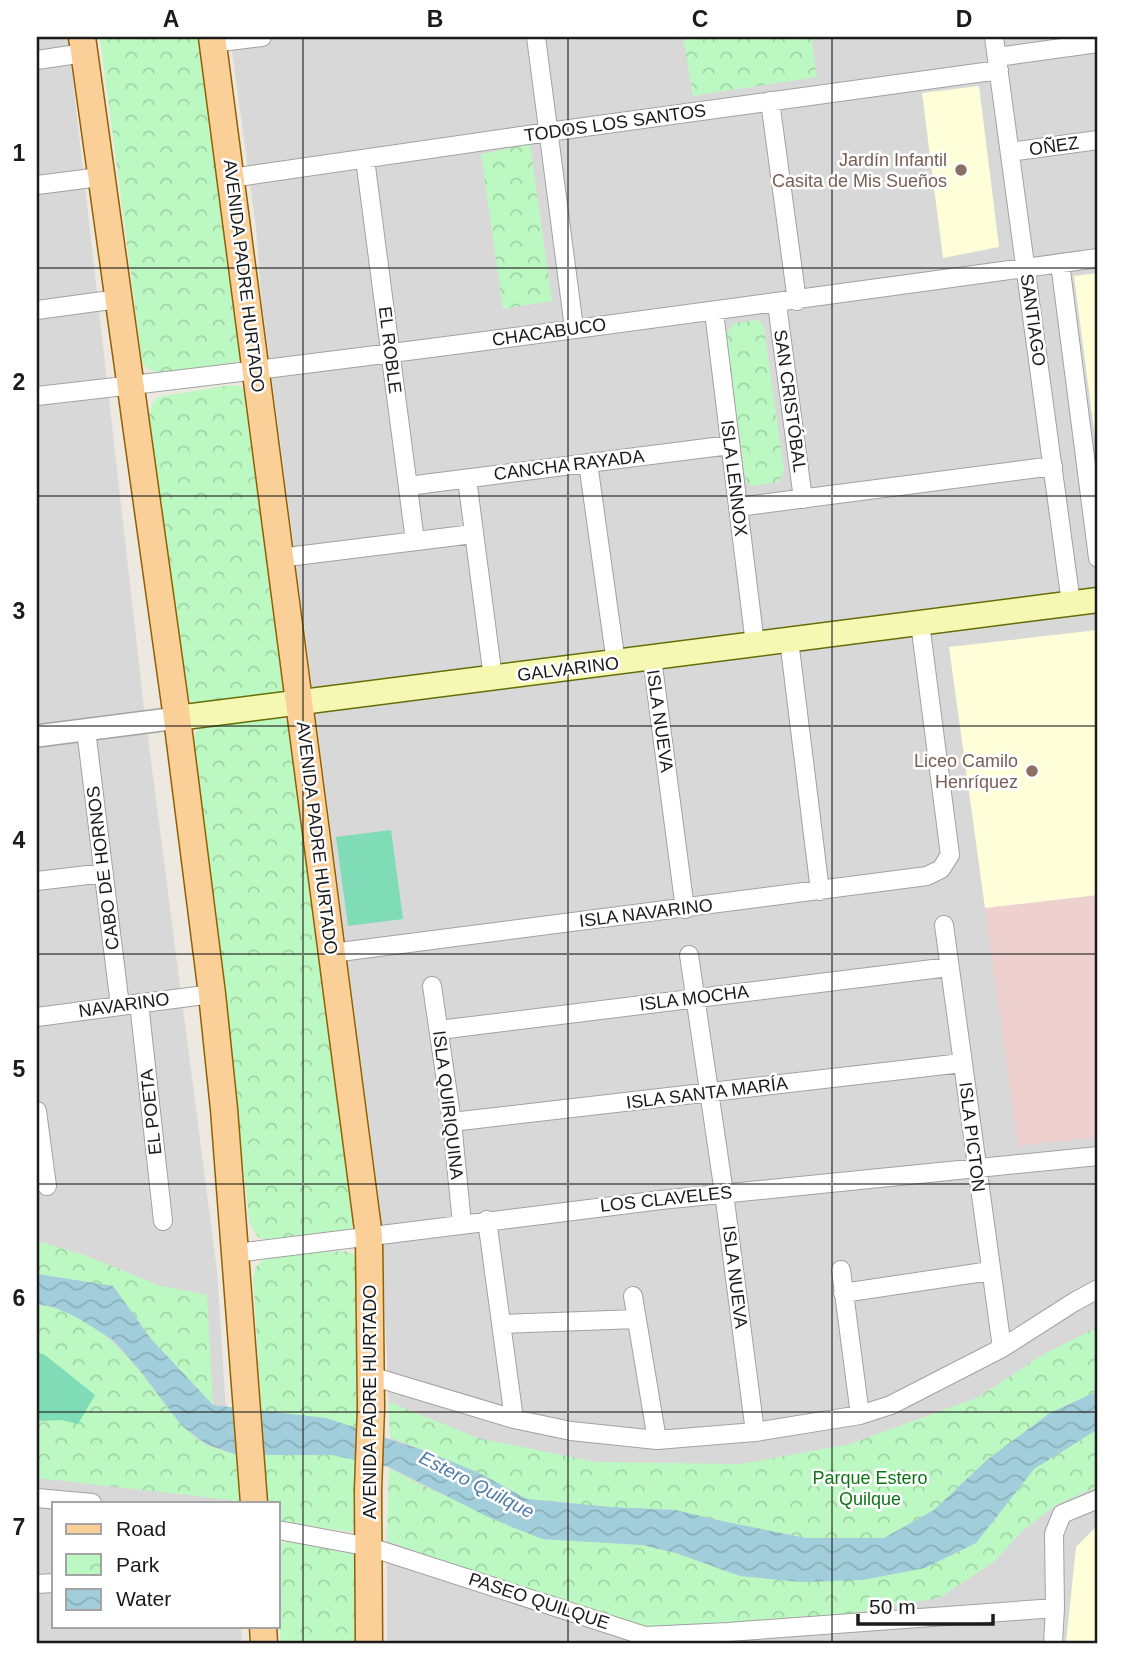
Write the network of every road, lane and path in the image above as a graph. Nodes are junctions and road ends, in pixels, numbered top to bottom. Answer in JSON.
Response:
{"nodes":[{"id":1,"x":262,"y":37,"type":"edge"},
{"id":2,"x":536,"y":37,"type":"edge"},
{"id":3,"x":994,"y":37,"type":"edge"},
{"id":4,"x":212,"y":40,"type":"edge"},
{"id":5,"x":1098,"y":43,"type":"edge"},
{"id":6,"x":83,"y":45,"type":"edge"},
{"id":7,"x":37,"y":60,"type":"edge"},
{"id":8,"x":998,"y":64,"type":"junction"},
{"id":9,"x":770,"y":101,"type":"junction"},
{"id":10,"x":548,"y":132,"type":"junction"},
{"id":11,"x":1098,"y":140,"type":"edge"},
{"id":12,"x":1010,"y":152,"type":"junction"},
{"id":13,"x":366,"y":159,"type":"junction"},
{"id":14,"x":100,"y":177,"type":"junction"},
{"id":15,"x":231,"y":178,"type":"junction"},
{"id":16,"x":37,"y":185,"type":"edge"},
{"id":17,"x":1098,"y":258,"type":"edge"},
{"id":18,"x":1060,"y":263,"type":"junction"},
{"id":19,"x":1026,"y":267,"type":"junction"},
{"id":20,"x":118,"y":299,"type":"junction"},
{"id":21,"x":797,"y":301,"type":"junction"},
{"id":22,"x":777,"y":303,"type":"junction"},
{"id":23,"x":37,"y":310,"type":"edge"},
{"id":24,"x":714,"y":312,"type":"junction"},
{"id":25,"x":574,"y":328,"type":"junction"},
{"id":26,"x":391,"y":354,"type":"junction"},
{"id":27,"x":257,"y":372,"type":"junction"},
{"id":28,"x":131,"y":386,"type":"junction"},
{"id":29,"x":37,"y":396,"type":"edge"},
{"id":30,"x":730,"y":445,"type":"junction"},
{"id":31,"x":588,"y":463,"type":"junction"},
{"id":32,"x":1054,"y":474,"type":"junction"},
{"id":33,"x":1093,"y":478,"type":"edge"},
{"id":34,"x":467,"y":479,"type":"junction"},
{"id":35,"x":408,"y":486,"type":"junction"},
{"id":36,"x":803,"y":499,"type":"junction"},
{"id":37,"x":738,"y":507,"type":"junction"},
{"id":38,"x":473,"y":534,"type":"junction"},
{"id":39,"x":415,"y":541,"type":"junction"},
{"id":40,"x":279,"y":558,"type":"junction"},
{"id":41,"x":1098,"y":558,"type":"edge"},
{"id":42,"x":1098,"y":600,"type":"edge"},
{"id":43,"x":1071,"y":603,"type":"junction"},
{"id":44,"x":920,"y":623,"type":"junction"},
{"id":45,"x":789,"y":640,"type":"junction"},
{"id":46,"x":755,"y":644,"type":"junction"},
{"id":47,"x":652,"y":658,"type":"junction"},
{"id":48,"x":616,"y":663,"type":"junction"},
{"id":49,"x":493,"y":678,"type":"junction"},
{"id":50,"x":300,"y":702,"type":"junction"},
{"id":51,"x":177,"y":718,"type":"junction"},
{"id":52,"x":86,"y":730,"type":"junction"},
{"id":53,"x":37,"y":736,"type":"edge"},
{"id":54,"x":104,"y":873,"type":"junction"},
{"id":55,"x":37,"y":881,"type":"edge"},
{"id":56,"x":820,"y":891,"type":"junction"},
{"id":57,"x":685,"y":909,"type":"junction"},
{"id":58,"x":944,"y":925,"type":"dead end"},
{"id":59,"x":332,"y":953,"type":"junction"},
{"id":60,"x":690,"y":955,"type":"dead end"},
{"id":61,"x":949,"y":967,"type":"junction"},
{"id":62,"x":432,"y":986,"type":"dead end"},
{"id":63,"x":212,"y":994,"type":"junction"},
{"id":64,"x":696,"y":998,"type":"junction"},
{"id":65,"x":139,"y":1003,"type":"junction"},
{"id":66,"x":120,"y":1006,"type":"junction"},
{"id":67,"x":37,"y":1017,"type":"edge"},
{"id":68,"x":439,"y":1031,"type":"junction"},
{"id":69,"x":962,"y":1063,"type":"junction"},
{"id":70,"x":709,"y":1092,"type":"junction"},
{"id":71,"x":37,"y":1111,"type":"edge"},
{"id":72,"x":452,"y":1122,"type":"junction"},
{"id":73,"x":1098,"y":1156,"type":"edge"},
{"id":74,"x":975,"y":1167,"type":"junction"},
{"id":75,"x":47,"y":1186,"type":"dead end"},
{"id":76,"x":724,"y":1193,"type":"junction"},
{"id":77,"x":487,"y":1220,"type":"junction"},
{"id":78,"x":163,"y":1221,"type":"dead end"},
{"id":79,"x":462,"y":1224,"type":"junction"},
{"id":80,"x":369,"y":1237,"type":"junction"},
{"id":81,"x":236,"y":1253,"type":"junction"},
{"id":82,"x":841,"y":1270,"type":"dead end"},
{"id":83,"x":990,"y":1271,"type":"junction"},
{"id":84,"x":1098,"y":1289,"type":"edge"},
{"id":85,"x":843,"y":1293,"type":"junction"},
{"id":86,"x":633,"y":1296,"type":"dead end"},
{"id":87,"x":637,"y":1319,"type":"junction"},
{"id":88,"x":501,"y":1324,"type":"junction"},
{"id":89,"x":1002,"y":1348,"type":"junction"},
{"id":90,"x":371,"y":1377,"type":"junction"},
{"id":91,"x":860,"y":1415,"type":"junction"},
{"id":92,"x":514,"y":1419,"type":"junction"},
{"id":93,"x":755,"y":1432,"type":"junction"},
{"id":94,"x":657,"y":1440,"type":"junction"},
{"id":95,"x":254,"y":1494,"type":"edge"},
{"id":96,"x":37,"y":1498,"type":"edge"},
{"id":97,"x":1098,"y":1499,"type":"edge"},
{"id":98,"x":81,"y":1502,"type":"edge"},
{"id":99,"x":280,"y":1530,"type":"edge"},
{"id":100,"x":370,"y":1547,"type":"junction"},
{"id":101,"x":1055,"y":1608,"type":"junction"},
{"id":102,"x":645,"y":1639,"type":"edge"},
{"id":103,"x":369,"y":1643,"type":"edge"},
{"id":104,"x":1053,"y":1643,"type":"edge"}],
"edges":[{"from":1,"to":4,"type":"street"},
{"from":2,"to":10,"type":"street"},
{"from":3,"to":8,"type":"street","name":"SANTIAGO"},
{"from":4,"to":15,"type":"main road","name":"AVENIDA PADRE HURTADO"},
{"from":5,"to":8,"type":"street","name":"TODOS LOS SANTOS"},
{"from":6,"to":7,"type":"street"},
{"from":6,"to":14,"type":"main road"},
{"from":8,"to":9,"type":"street","name":"TODOS LOS SANTOS"},
{"from":8,"to":12,"type":"street","name":"SANTIAGO"},
{"from":9,"to":10,"type":"street","name":"TODOS LOS SANTOS"},
{"from":9,"to":21,"type":"street"},
{"from":10,"to":13,"type":"street","name":"TODOS LOS SANTOS"},
{"from":10,"to":25,"type":"street"},
{"from":11,"to":12,"type":"street","name":"OÑEZ"},
{"from":12,"to":19,"type":"street","name":"SANTIAGO"},
{"from":13,"to":15,"type":"street","name":"TODOS LOS SANTOS"},
{"from":13,"to":26,"type":"street","name":"EL ROBLE"},
{"from":14,"to":16,"type":"street"},
{"from":14,"to":20,"type":"main road"},
{"from":15,"to":27,"type":"main road","name":"AVENIDA PADRE HURTADO"},
{"from":17,"to":18,"type":"street","name":"CHACABUCO"},
{"from":18,"to":19,"type":"street","name":"CHACABUCO"},
{"from":18,"to":33,"type":"street","name":"SANTIAGO"},
{"from":19,"to":21,"type":"street","name":"CHACABUCO"},
{"from":19,"to":32,"type":"street","name":"SANTIAGO"},
{"from":20,"to":23,"type":"street"},
{"from":20,"to":28,"type":"main road"},
{"from":21,"to":22,"type":"street","name":"CHACABUCO"},
{"from":22,"to":24,"type":"street","name":"CHACABUCO"},
{"from":22,"to":36,"type":"street","name":"SAN CRISTÓBAL"},
{"from":24,"to":25,"type":"street","name":"CHACABUCO"},
{"from":24,"to":30,"type":"street","name":"ISLA LENNOX"},
{"from":25,"to":26,"type":"street","name":"CHACABUCO"},
{"from":26,"to":27,"type":"street","name":"CHACABUCO"},
{"from":26,"to":35,"type":"street","name":"EL ROBLE"},
{"from":27,"to":28,"type":"street","name":"CHACABUCO"},
{"from":27,"to":40,"type":"main road","name":"AVENIDA PADRE HURTADO"},
{"from":28,"to":29,"type":"street","name":"CHACABUCO"},
{"from":28,"to":51,"type":"main road"},
{"from":30,"to":31,"type":"street","name":"CANCHA RAYADA"},
{"from":30,"to":37,"type":"street","name":"ISLA LENNOX"},
{"from":31,"to":34,"type":"street","name":"CANCHA RAYADA"},
{"from":31,"to":48,"type":"street"},
{"from":32,"to":33,"type":"street"},
{"from":32,"to":36,"type":"street"},
{"from":32,"to":43,"type":"street","name":"SANTIAGO"},
{"from":33,"to":41,"type":"street","name":"SANTIAGO"},
{"from":34,"to":35,"type":"street","name":"CANCHA RAYADA"},
{"from":34,"to":38,"type":"street"},
{"from":35,"to":39,"type":"street","name":"EL ROBLE"},
{"from":36,"to":37,"type":"street"},
{"from":37,"to":46,"type":"street","name":"ISLA LENNOX"},
{"from":38,"to":39,"type":"street"},
{"from":38,"to":49,"type":"street"},
{"from":39,"to":40,"type":"street"},
{"from":40,"to":50,"type":"main road","name":"AVENIDA PADRE HURTADO"},
{"from":42,"to":43,"type":"main road","name":"GALVARINO"},
{"from":43,"to":44,"type":"main road","name":"GALVARINO"},
{"from":44,"to":45,"type":"main road","name":"GALVARINO"},
{"from":44,"to":56,"type":"street","name":"ISLA NAVARINO"},
{"from":45,"to":46,"type":"main road","name":"GALVARINO"},
{"from":45,"to":56,"type":"street"},
{"from":46,"to":47,"type":"main road","name":"GALVARINO"},
{"from":47,"to":48,"type":"main road","name":"GALVARINO"},
{"from":47,"to":57,"type":"street","name":"ISLA NUEVA"},
{"from":48,"to":49,"type":"main road","name":"GALVARINO"},
{"from":49,"to":50,"type":"main road","name":"GALVARINO"},
{"from":50,"to":51,"type":"main road","name":"GALVARINO"},
{"from":50,"to":59,"type":"main road","name":"AVENIDA PADRE HURTADO"},
{"from":51,"to":52,"type":"street","name":"GALVARINO"},
{"from":51,"to":63,"type":"main road"},
{"from":52,"to":53,"type":"street","name":"GALVARINO"},
{"from":52,"to":54,"type":"street","name":"CABO DE HORNOS"},
{"from":54,"to":55,"type":"street"},
{"from":54,"to":66,"type":"street","name":"CABO DE HORNOS"},
{"from":56,"to":57,"type":"street","name":"ISLA NAVARINO"},
{"from":57,"to":59,"type":"street","name":"ISLA NAVARINO"},
{"from":58,"to":61,"type":"street","name":"ISLA PICTON"},
{"from":59,"to":80,"type":"main road","name":"AVENIDA PADRE HURTADO"},
{"from":60,"to":64,"type":"street","name":"ISLA NUEVA"},
{"from":61,"to":64,"type":"street","name":"ISLA MOCHA"},
{"from":61,"to":69,"type":"street","name":"ISLA PICTON"},
{"from":62,"to":68,"type":"street","name":"ISLA QUIRIQUINA"},
{"from":63,"to":65,"type":"street","name":"NAVARINO"},
{"from":63,"to":81,"type":"main road"},
{"from":64,"to":68,"type":"street","name":"ISLA MOCHA"},
{"from":64,"to":70,"type":"street","name":"ISLA NUEVA"},
{"from":65,"to":66,"type":"street","name":"NAVARINO"},
{"from":65,"to":78,"type":"street","name":"EL POETA"},
{"from":66,"to":67,"type":"street","name":"NAVARINO"},
{"from":68,"to":72,"type":"street","name":"ISLA QUIRIQUINA"},
{"from":69,"to":70,"type":"street","name":"ISLA SANTA MARÍA"},
{"from":69,"to":74,"type":"street","name":"ISLA PICTON"},
{"from":70,"to":72,"type":"street","name":"ISLA SANTA MARÍA"},
{"from":70,"to":76,"type":"street","name":"ISLA NUEVA"},
{"from":71,"to":75,"type":"street"},
{"from":72,"to":79,"type":"street","name":"ISLA QUIRIQUINA"},
{"from":73,"to":74,"type":"street","name":"LOS CLAVELES"},
{"from":74,"to":76,"type":"street","name":"LOS CLAVELES"},
{"from":74,"to":83,"type":"street","name":"ISLA PICTON"},
{"from":76,"to":77,"type":"street","name":"LOS CLAVELES"},
{"from":76,"to":93,"type":"street","name":"ISLA NUEVA"},
{"from":77,"to":79,"type":"street","name":"LOS CLAVELES"},
{"from":77,"to":88,"type":"street"},
{"from":79,"to":80,"type":"street","name":"LOS CLAVELES"},
{"from":80,"to":81,"type":"street","name":"LOS CLAVELES"},
{"from":80,"to":90,"type":"main road","name":"AVENIDA PADRE HURTADO"},
{"from":81,"to":95,"type":"main road"},
{"from":82,"to":85,"type":"street"},
{"from":83,"to":85,"type":"street"},
{"from":83,"to":89,"type":"street","name":"ISLA PICTON"},
{"from":84,"to":89,"type":"street"},
{"from":85,"to":91,"type":"street"},
{"from":86,"to":87,"type":"street"},
{"from":87,"to":88,"type":"street"},
{"from":87,"to":94,"type":"street"},
{"from":88,"to":92,"type":"street"},
{"from":89,"to":91,"type":"street"},
{"from":90,"to":92,"type":"street"},
{"from":90,"to":100,"type":"main road","name":"AVENIDA PADRE HURTADO"},
{"from":91,"to":93,"type":"street"},
{"from":92,"to":94,"type":"street"},
{"from":93,"to":94,"type":"street"},
{"from":96,"to":98,"type":"street"},
{"from":97,"to":101,"type":"street"},
{"from":99,"to":100,"type":"street","name":"PASEO QUILQUE"},
{"from":100,"to":102,"type":"street","name":"PASEO QUILQUE"},
{"from":100,"to":103,"type":"main road","name":"AVENIDA PADRE HURTADO"},
{"from":101,"to":102,"type":"street","name":"PASEO QUILQUE"},
{"from":101,"to":104,"type":"street"}]}
